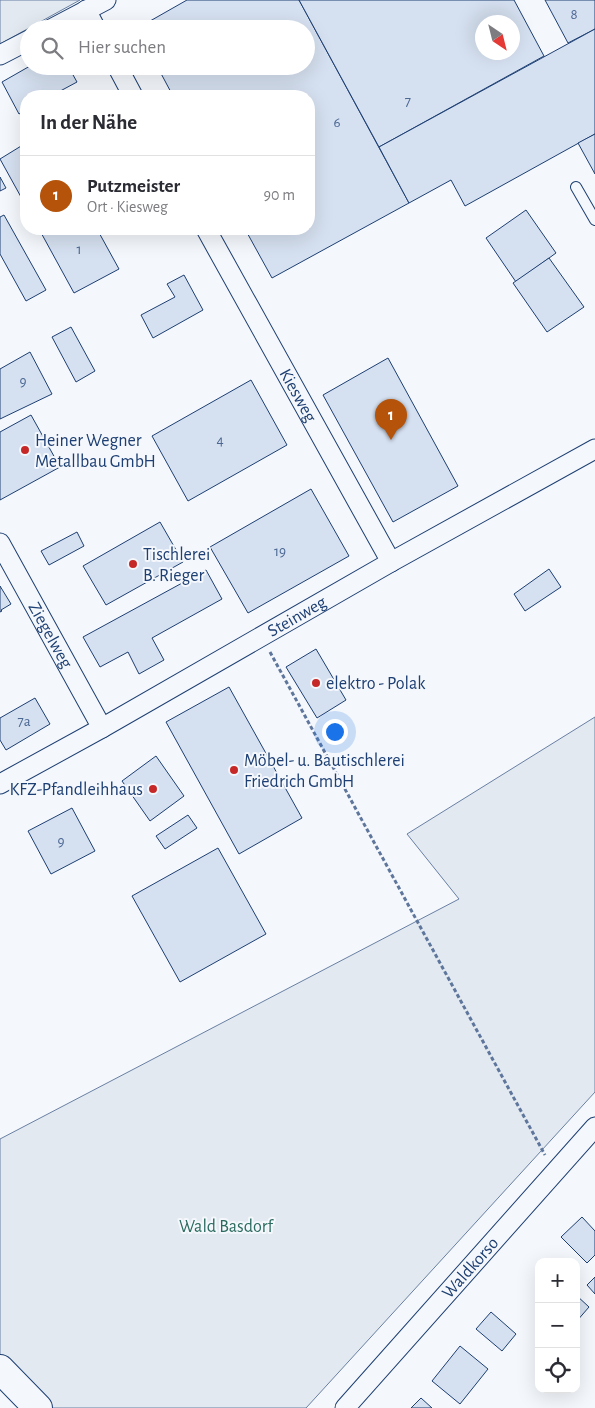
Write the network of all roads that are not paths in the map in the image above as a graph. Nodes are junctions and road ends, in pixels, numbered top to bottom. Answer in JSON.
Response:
{"nodes":[{"id":1,"x":106,"y":0,"type":"edge"},
{"id":2,"x":86,"y":10,"type":"junction"},
{"id":3,"x":68,"y":20,"type":"edge"},
{"id":4,"x":91,"y":20,"type":"edge"},
{"id":5,"x":20,"y":45,"type":"edge"},
{"id":6,"x":0,"y":55,"type":"edge"},
{"id":7,"x":122,"y":75,"type":"edge"},
{"id":8,"x":130,"y":90,"type":"edge"},
{"id":9,"x":576,"y":187,"type":"dead end"},
{"id":10,"x":595,"y":220,"type":"edge"},
{"id":11,"x":209,"y":235,"type":"edge"},
{"id":12,"x":595,"y":449,"type":"edge"},
{"id":13,"x":0,"y":543,"type":"edge"},
{"id":14,"x":391,"y":562,"type":"junction"},
{"id":15,"x":102,"y":728,"type":"junction"},
{"id":16,"x":0,"y":784,"type":"edge"},
{"id":17,"x":595,"y":1127,"type":"edge"},
{"id":18,"x":0,"y":1368,"type":"edge"},
{"id":19,"x":38,"y":1408,"type":"edge"},
{"id":20,"x":345,"y":1408,"type":"edge"}],
"edges":[{"from":1,"to":2,"type":"street"},
{"from":2,"to":3,"type":"street"},
{"from":2,"to":4,"type":"street"},
{"from":5,"to":6,"type":"street"},
{"from":7,"to":8,"type":"street"},
{"from":9,"to":10,"type":"lane"},
{"from":11,"to":14,"type":"street","name":"Kiesweg"},
{"from":12,"to":14,"type":"street","name":"Steinweg"},
{"from":13,"to":15,"type":"street","name":"Ziegelweg"},
{"from":14,"to":15,"type":"street","name":"Steinweg"},
{"from":15,"to":16,"type":"street","name":"Steinweg"},
{"from":17,"to":20,"type":"street","name":"Waldkorso"},
{"from":18,"to":19,"type":"main road"}]}
